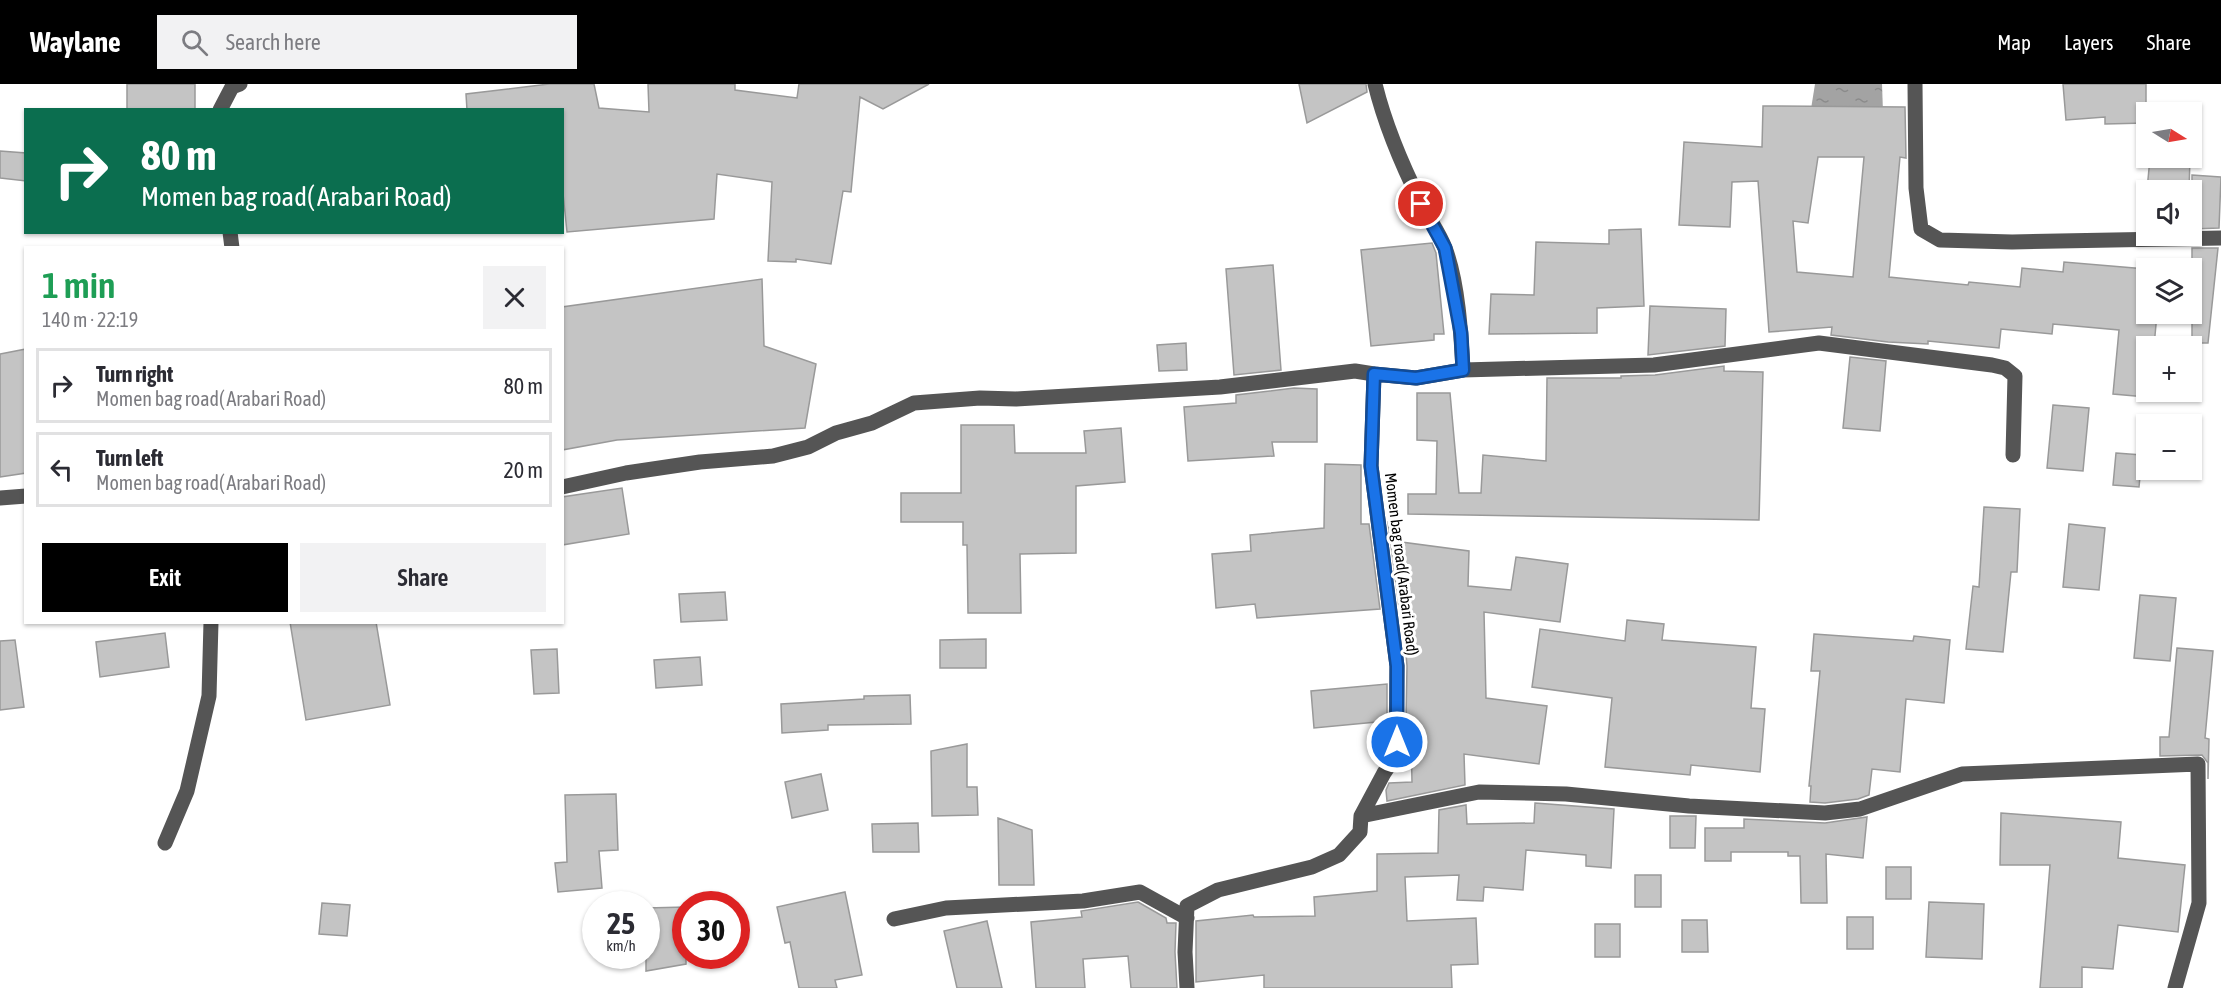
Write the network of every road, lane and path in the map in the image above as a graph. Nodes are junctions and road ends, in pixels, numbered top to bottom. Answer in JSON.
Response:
{"nodes":[{"id":1,"x":240,"y":84,"type":"edge"},
{"id":2,"x":1375,"y":84,"type":"edge"},
{"id":3,"x":1915,"y":84,"type":"edge"},
{"id":4,"x":221,"y":108,"type":"edge"},
{"id":5,"x":2221,"y":238,"type":"edge"},
{"id":6,"x":1463,"y":370,"type":"junction"},
{"id":7,"x":1374,"y":374,"type":"junction"},
{"id":8,"x":2013,"y":455,"type":"dead end"},
{"id":9,"x":564,"y":487,"type":"edge"},
{"id":10,"x":24,"y":496,"type":"edge"},
{"id":11,"x":0,"y":498,"type":"edge"},
{"id":12,"x":211,"y":624,"type":"edge"},
{"id":13,"x":1361,"y":816,"type":"junction"},
{"id":14,"x":165,"y":843,"type":"dead end"},
{"id":15,"x":1187,"y":918,"type":"junction"},
{"id":16,"x":894,"y":919,"type":"dead end"},
{"id":17,"x":1186,"y":988,"type":"edge"},
{"id":18,"x":2175,"y":988,"type":"edge"}],
"edges":[{"from":1,"to":4,"type":"street"},
{"from":2,"to":6,"type":"street"},
{"from":3,"to":5,"type":"street"},
{"from":6,"to":7,"type":"street"},
{"from":6,"to":8,"type":"street"},
{"from":7,"to":9,"type":"street"},
{"from":7,"to":13,"type":"street","name":"Momen bag road( Arabari Road)"},
{"from":10,"to":11,"type":"street"},
{"from":12,"to":14,"type":"street"},
{"from":13,"to":15,"type":"street","name":"Momen bag road( Arabari Road)"},
{"from":13,"to":18,"type":"street"},
{"from":15,"to":16,"type":"street"},
{"from":15,"to":17,"type":"street"}]}
